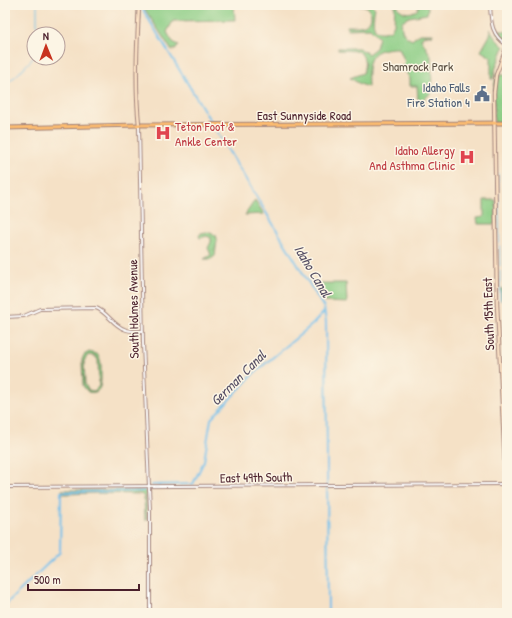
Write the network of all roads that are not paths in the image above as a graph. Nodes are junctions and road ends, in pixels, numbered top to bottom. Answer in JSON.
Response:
{"nodes":[{"id":1,"x":490,"y":5,"type":"edge"},
{"id":2,"x":139,"y":6,"type":"edge"},
{"id":3,"x":507,"y":46,"type":"edge"},
{"id":4,"x":494,"y":123,"type":"junction"},
{"id":5,"x":507,"y":123,"type":"edge"},
{"id":6,"x":139,"y":125,"type":"junction"},
{"id":7,"x":5,"y":128,"type":"edge"},
{"id":8,"x":5,"y":317,"type":"edge"},
{"id":9,"x":143,"y":331,"type":"junction"},
{"id":10,"x":507,"y":484,"type":"edge"},
{"id":11,"x":149,"y":487,"type":"junction"},
{"id":12,"x":5,"y":488,"type":"edge"},
{"id":13,"x":507,"y":504,"type":"edge"},
{"id":14,"x":150,"y":613,"type":"edge"}],
"edges":[{"from":1,"to":3,"type":"street"},
{"from":2,"to":6,"type":"main road","name":"South Holmes Avenue"},
{"from":3,"to":4,"type":"main road","name":"South 15th East"},
{"from":4,"to":5,"type":"main road","name":"East Sunnyside Road"},
{"from":4,"to":6,"type":"main road","name":"East Sunnyside Road"},
{"from":4,"to":10,"type":"main road","name":"South 15th East"},
{"from":6,"to":7,"type":"main road","name":"East Sunnyside Road"},
{"from":6,"to":9,"type":"street","name":"South Holmes Avenue"},
{"from":8,"to":9,"type":"street"},
{"from":9,"to":11,"type":"street","name":"South Holmes Avenue"},
{"from":10,"to":11,"type":"street","name":"East 49th South"},
{"from":10,"to":13,"type":"main road","name":"South 15th East"},
{"from":11,"to":12,"type":"street","name":"East 49th South"},
{"from":11,"to":14,"type":"street","name":"South Holmes Avenue"}]}
